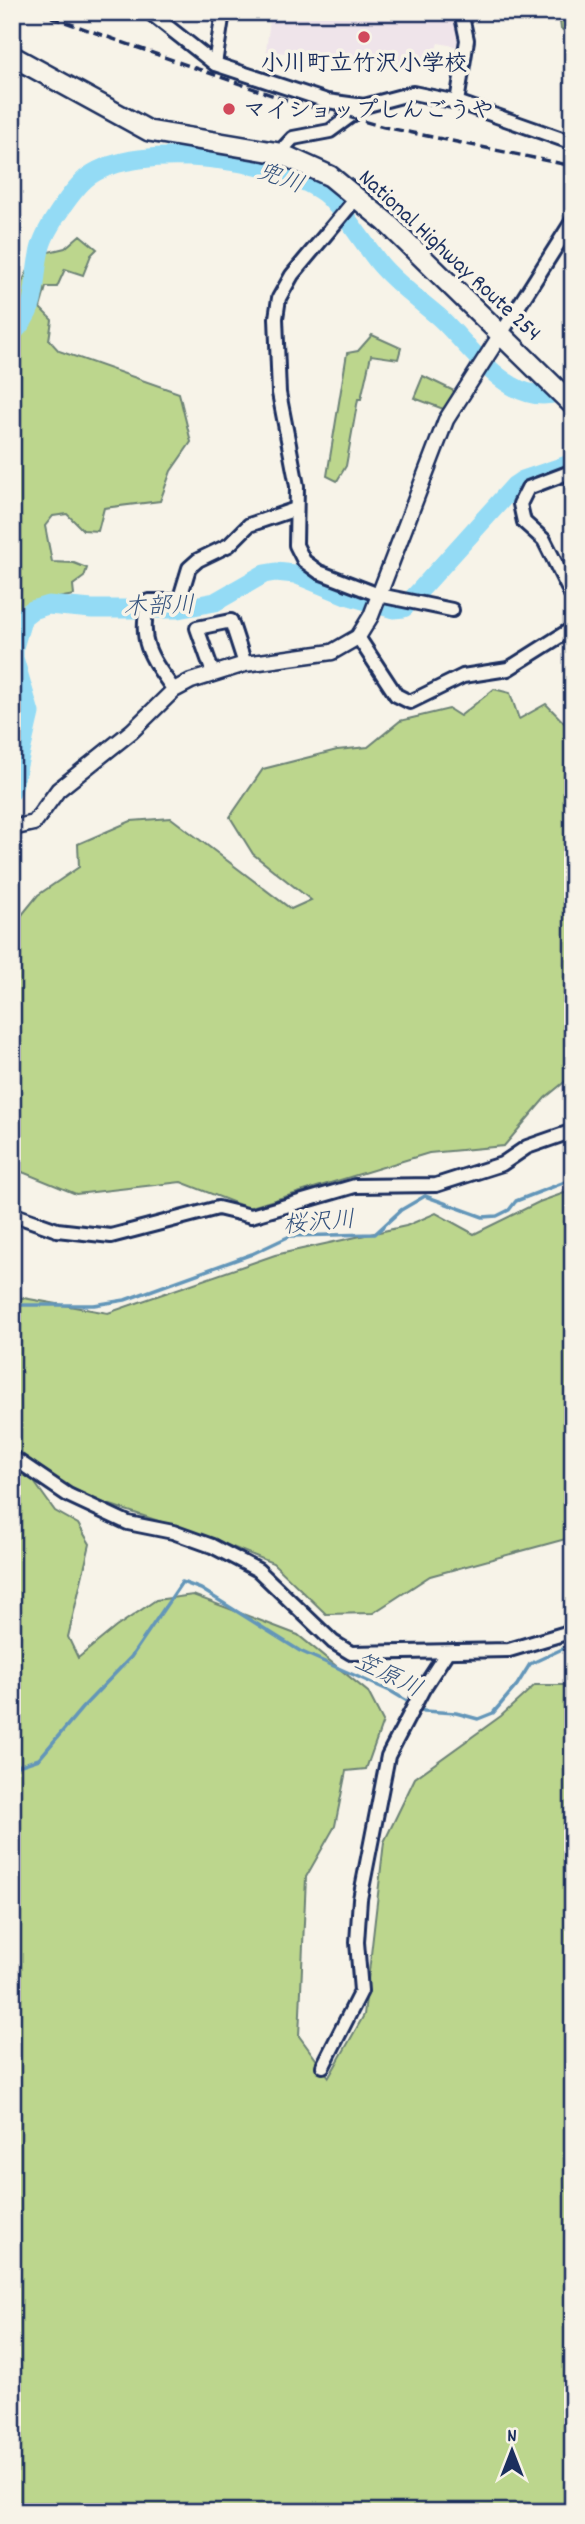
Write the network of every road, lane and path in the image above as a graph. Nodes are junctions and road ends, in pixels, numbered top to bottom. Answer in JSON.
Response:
{"nodes":[{"id":1,"x":149,"y":12,"type":"edge"},
{"id":2,"x":223,"y":12,"type":"edge"},
{"id":3,"x":461,"y":12,"type":"edge"},
{"id":4,"x":12,"y":56,"type":"edge"},
{"id":5,"x":215,"y":64,"type":"junction"},
{"id":6,"x":457,"y":102,"type":"junction"},
{"id":7,"x":364,"y":106,"type":"junction"},
{"id":8,"x":573,"y":143,"type":"edge"},
{"id":9,"x":279,"y":153,"type":"junction"},
{"id":10,"x":358,"y":197,"type":"junction"},
{"id":11,"x":573,"y":220,"type":"edge"},
{"id":12,"x":501,"y":334,"type":"junction"},
{"id":13,"x":568,"y":400,"type":"edge"},
{"id":14,"x":573,"y":471,"type":"edge"},
{"id":15,"x":296,"y":509,"type":"junction"},
{"id":16,"x":379,"y":595,"type":"junction"},
{"id":17,"x":573,"y":598,"type":"edge"},
{"id":18,"x":452,"y":610,"type":"dead end"},
{"id":19,"x":573,"y":628,"type":"edge"},
{"id":20,"x":358,"y":637,"type":"junction"},
{"id":21,"x":245,"y":664,"type":"junction"},
{"id":22,"x":213,"y":674,"type":"junction"},
{"id":23,"x":174,"y":690,"type":"junction"},
{"id":24,"x":12,"y":828,"type":"edge"},
{"id":25,"x":573,"y":1131,"type":"edge"},
{"id":26,"x":12,"y":1214,"type":"edge"},
{"id":27,"x":12,"y":1457,"type":"edge"},
{"id":28,"x":573,"y":1631,"type":"edge"},
{"id":29,"x":447,"y":1652,"type":"junction"},
{"id":30,"x":323,"y":2066,"type":"dead end"}],
"edges":[{"from":1,"to":5,"type":"street"},
{"from":2,"to":5,"type":"street"},
{"from":3,"to":6,"type":"street"},
{"from":4,"to":9,"type":"highway","name":"National Highway Route 254"},
{"from":5,"to":7,"type":"street"},
{"from":6,"to":7,"type":"street"},
{"from":6,"to":8,"type":"street"},
{"from":7,"to":9,"type":"street"},
{"from":9,"to":10,"type":"highway","name":"National Highway Route 254"},
{"from":10,"to":12,"type":"highway","name":"National Highway Route 254"},
{"from":10,"to":15,"type":"street"},
{"from":11,"to":12,"type":"street"},
{"from":12,"to":13,"type":"highway","name":"National Highway Route 254"},
{"from":12,"to":16,"type":"street"},
{"from":14,"to":17,"type":"street"},
{"from":15,"to":16,"type":"street"},
{"from":15,"to":23,"type":"street"},
{"from":16,"to":18,"type":"street"},
{"from":16,"to":20,"type":"street"},
{"from":19,"to":20,"type":"street"},
{"from":20,"to":21,"type":"street"},
{"from":21,"to":22,"type":"street"},
{"from":21,"to":22,"type":"street"},
{"from":22,"to":23,"type":"street"},
{"from":23,"to":24,"type":"street"},
{"from":25,"to":26,"type":"street"},
{"from":27,"to":29,"type":"street"},
{"from":28,"to":29,"type":"street"},
{"from":29,"to":30,"type":"street"}]}
